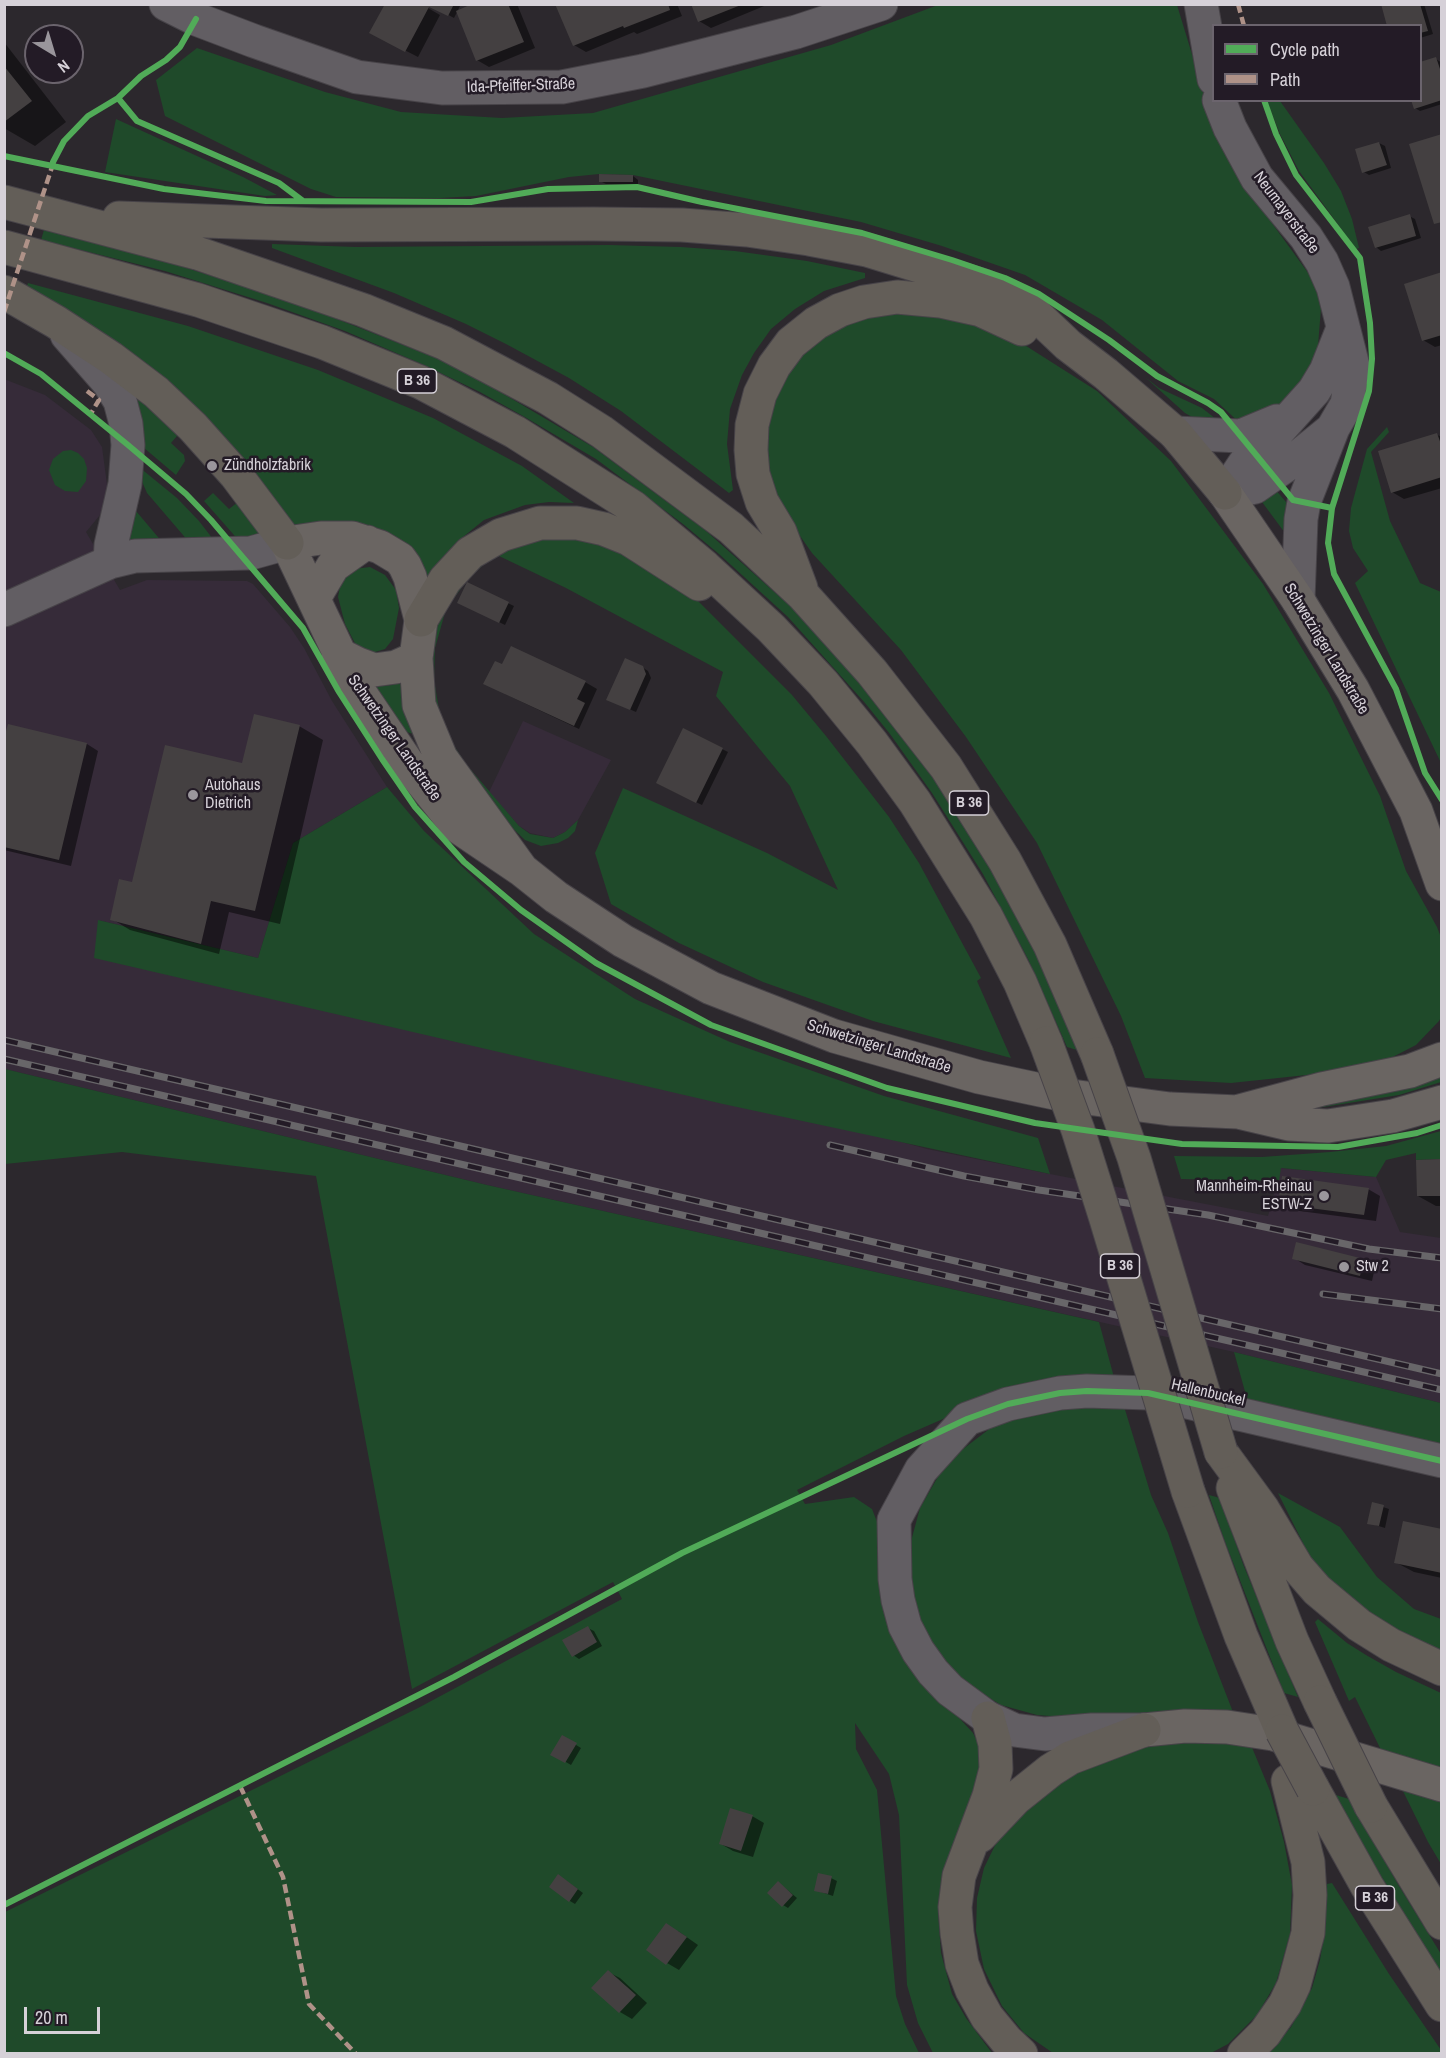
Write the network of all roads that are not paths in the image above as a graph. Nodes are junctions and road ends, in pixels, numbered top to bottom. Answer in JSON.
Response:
{"nodes":[{"id":1,"x":166,"y":4,"type":"edge"},
{"id":2,"x":881,"y":4,"type":"edge"},
{"id":3,"x":1201,"y":4,"type":"edge"},
{"id":4,"x":1212,"y":67,"type":"edge"},
{"id":5,"x":1220,"y":102,"type":"edge"},
{"id":6,"x":36,"y":209,"type":"edge"},
{"id":7,"x":4,"y":248,"type":"edge"},
{"id":8,"x":13,"y":296,"type":"edge"},
{"id":9,"x":56,"y":322,"type":"junction"},
{"id":10,"x":1343,"y":328,"type":"junction"},
{"id":11,"x":1068,"y":345,"type":"junction"},
{"id":12,"x":1292,"y":415,"type":"junction"},
{"id":13,"x":1333,"y":428,"type":"junction"},
{"id":14,"x":1175,"y":433,"type":"junction"},
{"id":15,"x":1225,"y":493,"type":"junction"},
{"id":16,"x":368,"y":542,"type":"junction"},
{"id":17,"x":287,"y":543,"type":"junction"},
{"id":18,"x":251,"y":553,"type":"junction"},
{"id":19,"x":110,"y":562,"type":"junction"},
{"id":20,"x":309,"y":586,"type":"junction"},
{"id":21,"x":803,"y":595,"type":"junction"},
{"id":22,"x":1298,"y":600,"type":"junction"},
{"id":23,"x":4,"y":610,"type":"edge"},
{"id":24,"x":421,"y":620,"type":"junction"},
{"id":25,"x":771,"y":628,"type":"junction"},
{"id":26,"x":338,"y":654,"type":"junction"},
{"id":27,"x":416,"y":658,"type":"junction"},
{"id":28,"x":1416,"y":811,"type":"junction"},
{"id":29,"x":1442,"y":847,"type":"edge"},
{"id":30,"x":522,"y":870,"type":"junction"},
{"id":31,"x":1442,"y":884,"type":"edge"},
{"id":32,"x":1442,"y":1033,"type":"edge"},
{"id":33,"x":1442,"y":1059,"type":"edge"},
{"id":34,"x":1410,"y":1071,"type":"junction"},
{"id":35,"x":1442,"y":1102,"type":"edge"},
{"id":36,"x":1238,"y":1112,"type":"junction"},
{"id":37,"x":1442,"y":1461,"type":"edge"},
{"id":38,"x":1250,"y":1505,"type":"junction"},
{"id":39,"x":1442,"y":1669,"type":"edge"},
{"id":40,"x":988,"y":1718,"type":"junction"},
{"id":41,"x":1144,"y":1730,"type":"junction"},
{"id":42,"x":1300,"y":1785,"type":"junction"},
{"id":43,"x":1442,"y":1785,"type":"edge"},
{"id":44,"x":972,"y":1844,"type":"junction"},
{"id":45,"x":1442,"y":1923,"type":"edge"},
{"id":46,"x":1442,"y":2005,"type":"edge"},
{"id":47,"x":1021,"y":2054,"type":"edge"},
{"id":48,"x":1245,"y":2054,"type":"edge"}],
"edges":[{"from":1,"to":2,"type":"street","name":"Ida-Pfeiffer-Straße"},
{"from":3,"to":4,"type":"street"},
{"from":5,"to":10,"type":"street","name":"Neumayerstraße"},
{"from":6,"to":11,"type":"highway"},
{"from":6,"to":21,"type":"highway","number":"B 36"},
{"from":7,"to":25,"type":"highway","number":"B 36"},
{"from":8,"to":9,"type":"highway"},
{"from":9,"to":17,"type":"highway"},
{"from":9,"to":19,"type":"street"},
{"from":10,"to":12,"type":"street"},
{"from":10,"to":13,"type":"street","name":"Neumayerstraße"},
{"from":11,"to":14,"type":"highway"},
{"from":11,"to":21,"type":"highway"},
{"from":12,"to":14,"type":"street"},
{"from":12,"to":15,"type":"street"},
{"from":13,"to":15,"type":"street","name":"Neumayerstraße"},
{"from":13,"to":22,"type":"street","name":"Neumayerstraße"},
{"from":14,"to":15,"type":"highway"},
{"from":15,"to":22,"type":"main road","name":"Schwetzinger Landstraße"},
{"from":16,"to":17,"type":"main road"},
{"from":16,"to":20,"type":"main road"},
{"from":16,"to":24,"type":"main road"},
{"from":17,"to":18,"type":"street"},
{"from":17,"to":20,"type":"main road","name":"Schwetzinger Landstraße"},
{"from":18,"to":19,"type":"street"},
{"from":18,"to":20,"type":"street"},
{"from":19,"to":23,"type":"street"},
{"from":20,"to":26,"type":"main road","name":"Schwetzinger Landstraße"},
{"from":21,"to":38,"type":"highway","number":"B 36","bridge":true},
{"from":22,"to":28,"type":"main road","name":"Schwetzinger Landstraße"},
{"from":24,"to":25,"type":"highway"},
{"from":24,"to":27,"type":"main road","name":"Schwetzinger Landstraße"},
{"from":25,"to":42,"type":"highway","number":"B 36","bridge":true},
{"from":26,"to":27,"type":"main road"},
{"from":26,"to":30,"type":"main road","name":"Schwetzinger Landstraße"},
{"from":27,"to":30,"type":"main road","name":"Schwetzinger Landstraße"},
{"from":28,"to":29,"type":"main road","name":"Schwetzinger Landstraße"},
{"from":28,"to":31,"type":"main road","name":"Schwetzinger Landstraße"},
{"from":30,"to":36,"type":"main road","name":"Schwetzinger Landstraße"},
{"from":32,"to":34,"type":"main road"},
{"from":33,"to":34,"type":"main road","name":"Schwetzinger Landstraße"},
{"from":34,"to":36,"type":"main road","name":"Schwetzinger Landstraße"},
{"from":35,"to":36,"type":"main road","name":"Schwetzinger Landstraße"},
{"from":37,"to":40,"type":"street","name":"Hallenbuckel"},
{"from":38,"to":39,"type":"highway"},
{"from":38,"to":45,"type":"highway","number":"B 36","bridge":true},
{"from":40,"to":41,"type":"street"},
{"from":40,"to":44,"type":"highway"},
{"from":41,"to":43,"type":"main road"},
{"from":41,"to":44,"type":"highway"},
{"from":42,"to":46,"type":"highway","number":"B 36"},
{"from":42,"to":48,"type":"highway"},
{"from":44,"to":47,"type":"highway"}]}
